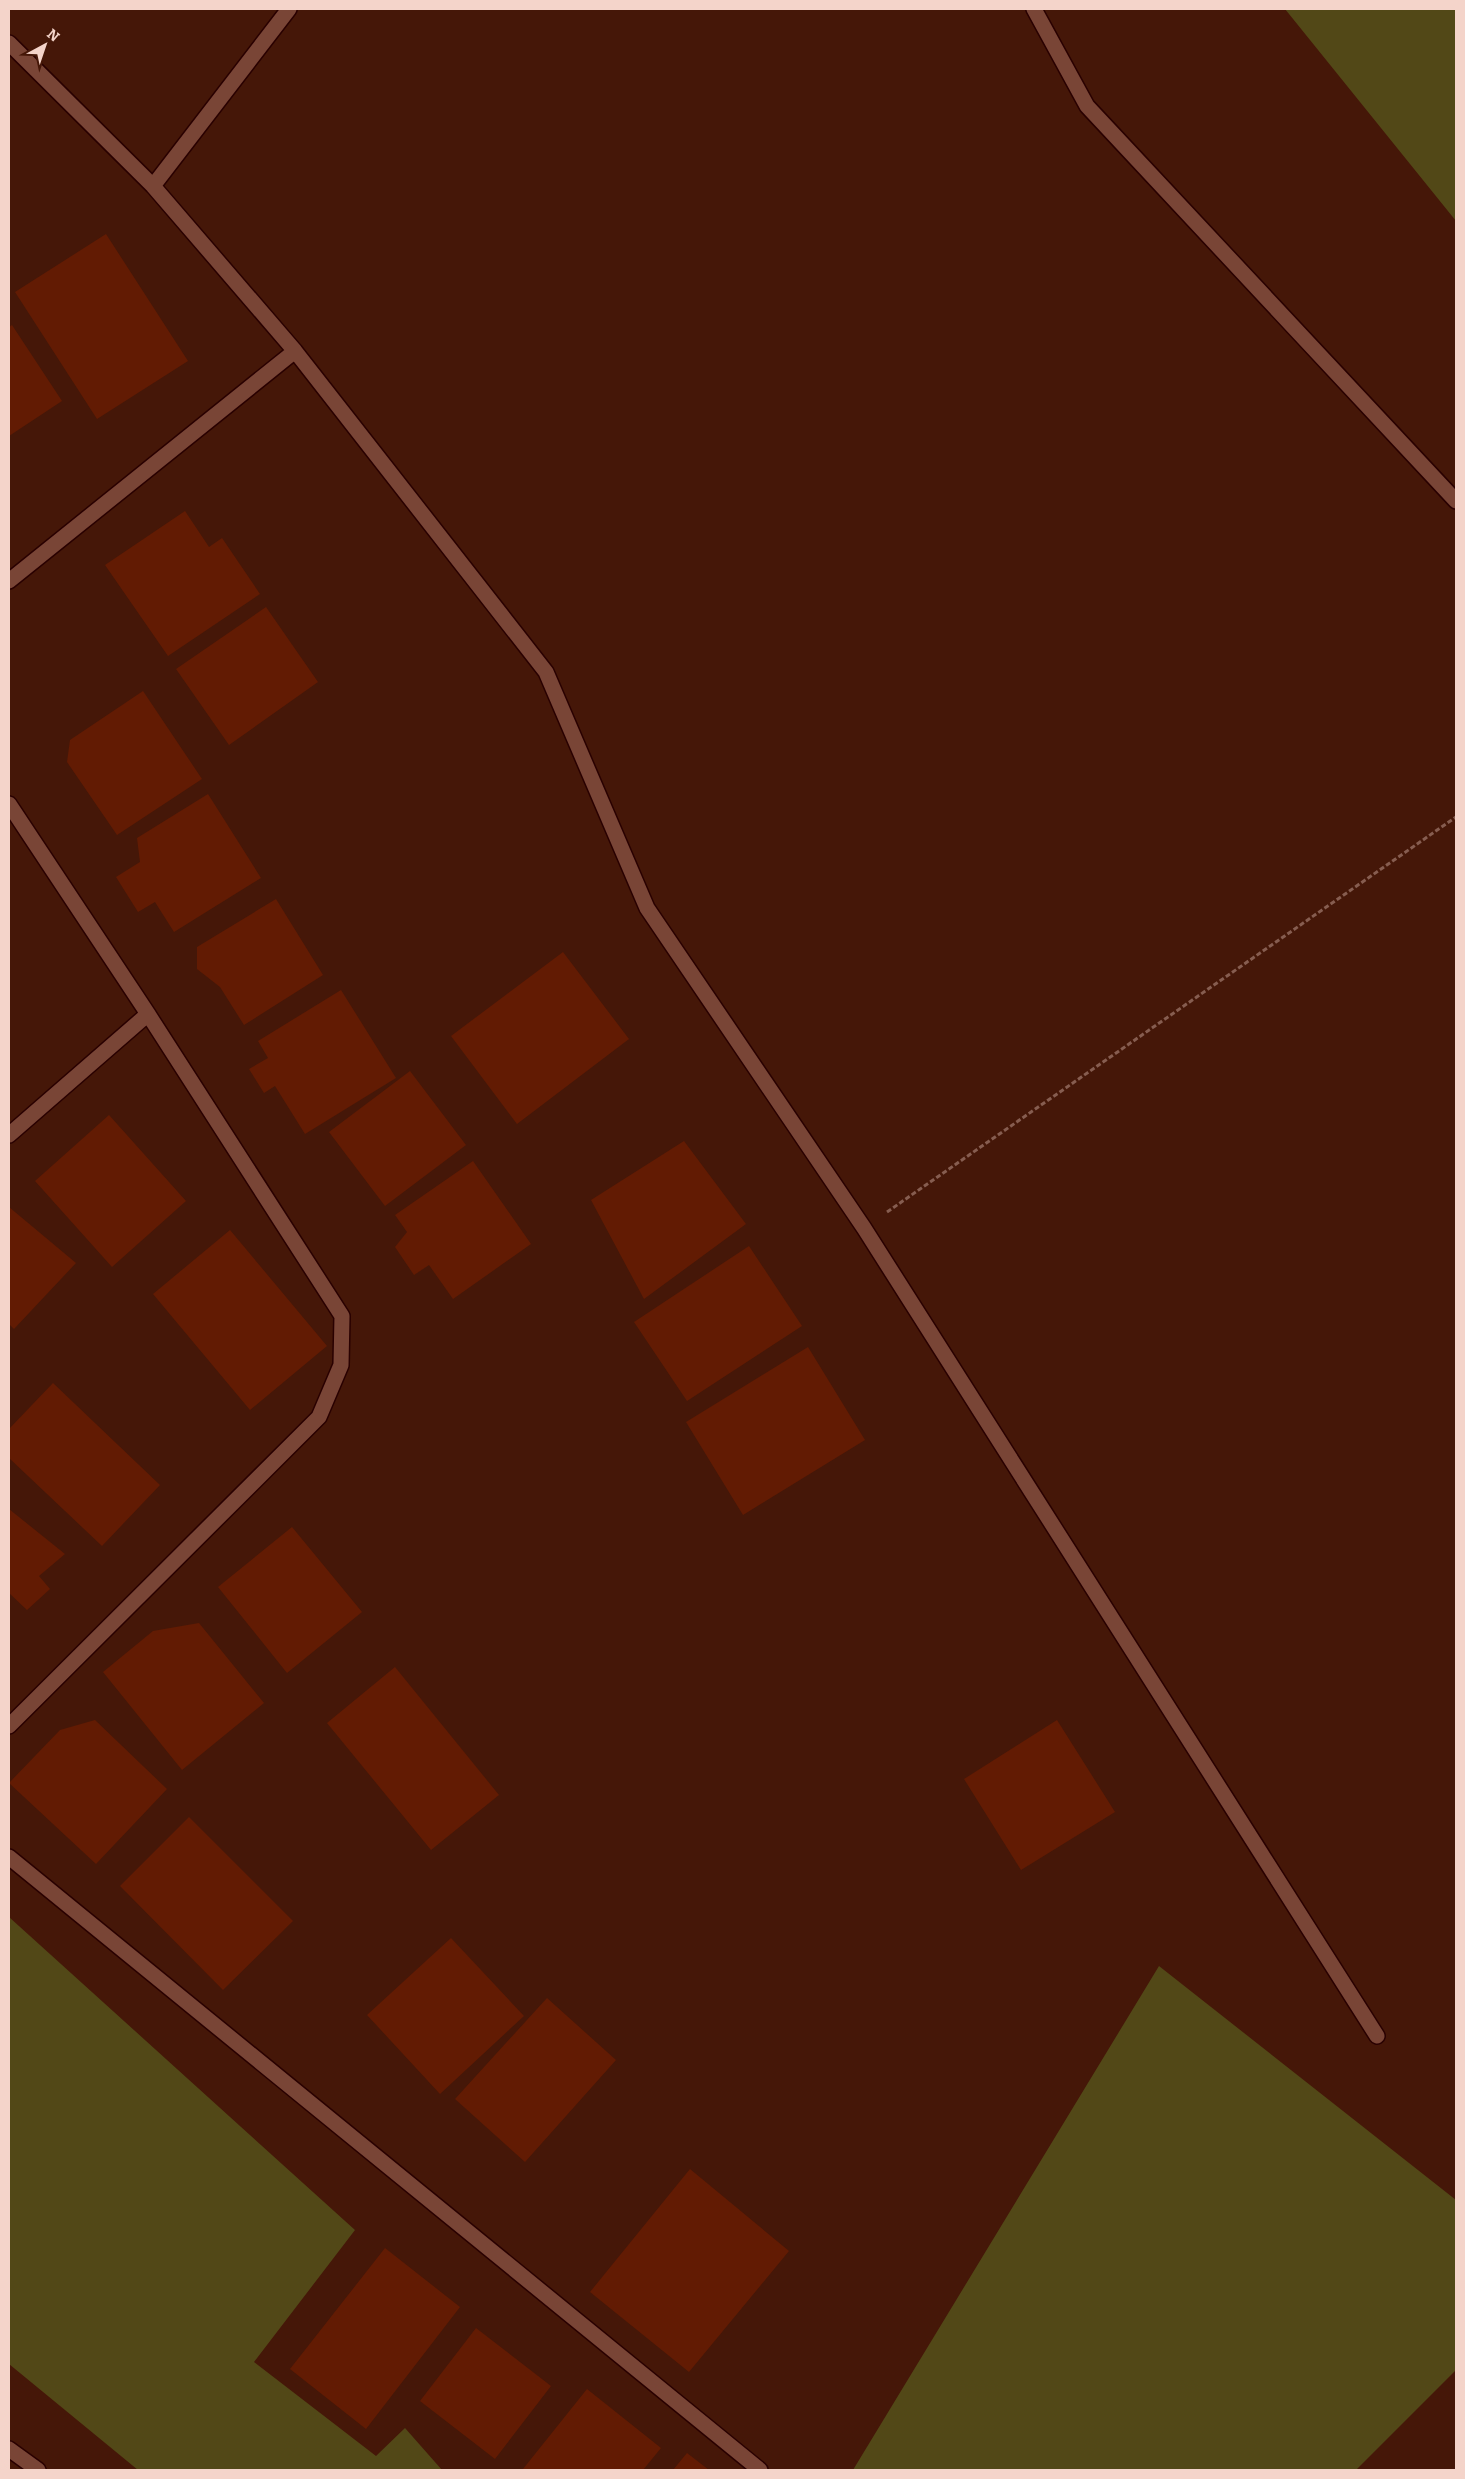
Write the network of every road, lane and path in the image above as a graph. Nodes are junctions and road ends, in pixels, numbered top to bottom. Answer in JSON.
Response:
{"nodes":[{"id":1,"x":289,"y":9,"type":"edge"},
{"id":2,"x":1034,"y":9,"type":"edge"},
{"id":3,"x":9,"y":43,"type":"edge"},
{"id":4,"x":153,"y":186,"type":"junction"},
{"id":5,"x":295,"y":352,"type":"junction"},
{"id":6,"x":1456,"y":500,"type":"edge"},
{"id":7,"x":9,"y":581,"type":"edge"},
{"id":8,"x":9,"y":804,"type":"edge"},
{"id":9,"x":1456,"y":818,"type":"edge"},
{"id":10,"x":148,"y":1014,"type":"junction"},
{"id":11,"x":9,"y":1135,"type":"edge"},
{"id":12,"x":864,"y":1228,"type":"junction"},
{"id":13,"x":9,"y":1726,"type":"edge"},
{"id":14,"x":9,"y":1856,"type":"edge"},
{"id":15,"x":1378,"y":2036,"type":"dead end"},
{"id":16,"x":9,"y":2449,"type":"edge"},
{"id":17,"x":38,"y":2470,"type":"edge"},
{"id":18,"x":760,"y":2470,"type":"edge"}],
"edges":[{"from":1,"to":4,"type":"street"},
{"from":2,"to":6,"type":"street"},
{"from":3,"to":4,"type":"street"},
{"from":4,"to":5,"type":"street"},
{"from":5,"to":7,"type":"street"},
{"from":5,"to":12,"type":"street"},
{"from":8,"to":10,"type":"street"},
{"from":9,"to":12,"type":"path"},
{"from":10,"to":11,"type":"street"},
{"from":10,"to":13,"type":"street"},
{"from":12,"to":15,"type":"street"},
{"from":14,"to":18,"type":"street"},
{"from":16,"to":17,"type":"street"}]}
